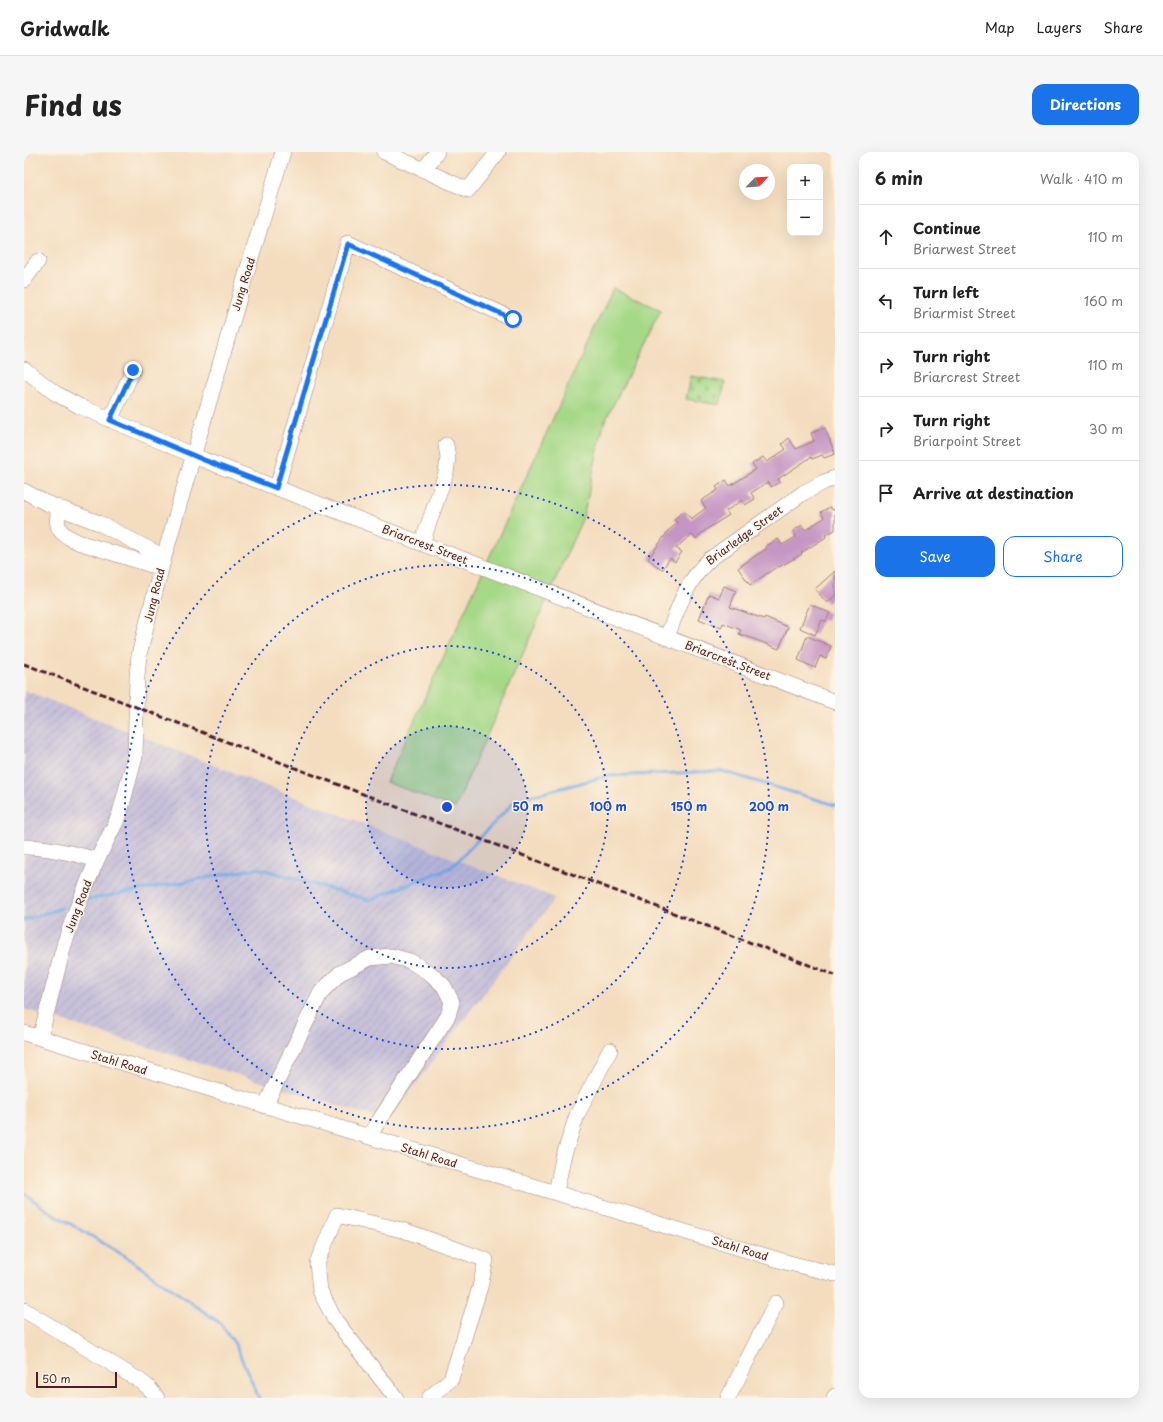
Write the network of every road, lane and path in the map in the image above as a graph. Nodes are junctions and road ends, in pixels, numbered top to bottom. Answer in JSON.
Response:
{"nodes":[{"id":1,"x":283,"y":152,"type":"edge"},
{"id":2,"x":384,"y":152,"type":"edge"},
{"id":3,"x":437,"y":152,"type":"edge"},
{"id":4,"x":498,"y":152,"type":"edge"},
{"id":5,"x":424,"y":170,"type":"junction"},
{"id":6,"x":38,"y":261,"type":"dead end"},
{"id":7,"x":24,"y":280,"type":"edge"},
{"id":8,"x":513,"y":319,"type":"dead end"},
{"id":9,"x":24,"y":369,"type":"edge"},
{"id":10,"x":133,"y":370,"type":"dead end"},
{"id":11,"x":110,"y":420,"type":"junction"},
{"id":12,"x":446,"y":445,"type":"dead end"},
{"id":13,"x":193,"y":456,"type":"junction"},
{"id":14,"x":835,"y":478,"type":"edge"},
{"id":15,"x":276,"y":488,"type":"junction"},
{"id":16,"x":24,"y":491,"type":"edge"},
{"id":17,"x":59,"y":508,"type":"junction"},
{"id":18,"x":422,"y":543,"type":"junction"},
{"id":19,"x":162,"y":563,"type":"junction"},
{"id":20,"x":667,"y":637,"type":"junction"},
{"id":21,"x":835,"y":702,"type":"edge"},
{"id":22,"x":24,"y":847,"type":"edge"},
{"id":23,"x":98,"y":860,"type":"junction"},
{"id":24,"x":24,"y":1033,"type":"edge"},
{"id":25,"x":40,"y":1038,"type":"junction"},
{"id":26,"x":610,"y":1050,"type":"dead end"},
{"id":27,"x":265,"y":1106,"type":"junction"},
{"id":28,"x":369,"y":1136,"type":"junction"},
{"id":29,"x":556,"y":1192,"type":"junction"},
{"id":30,"x":835,"y":1274,"type":"edge"},
{"id":31,"x":776,"y":1303,"type":"dead end"},
{"id":32,"x":24,"y":1310,"type":"edge"},
{"id":33,"x":157,"y":1398,"type":"edge"},
{"id":34,"x":396,"y":1398,"type":"edge"},
{"id":35,"x":430,"y":1398,"type":"edge"},
{"id":36,"x":728,"y":1398,"type":"edge"}],
"edges":[{"from":1,"to":13,"type":"street","name":"Jung Road"},
{"from":2,"to":5,"type":"street"},
{"from":3,"to":5,"type":"street"},
{"from":4,"to":5,"type":"street"},
{"from":6,"to":7,"type":"street"},
{"from":8,"to":15,"type":"street"},
{"from":9,"to":11,"type":"street","name":"Briarcrest Street"},
{"from":10,"to":11,"type":"street"},
{"from":11,"to":13,"type":"street","name":"Briarcrest Street"},
{"from":12,"to":18,"type":"street"},
{"from":13,"to":15,"type":"street","name":"Briarcrest Street"},
{"from":13,"to":19,"type":"street","name":"Jung Road"},
{"from":14,"to":20,"type":"street","name":"Briarledge Street"},
{"from":15,"to":18,"type":"street","name":"Briarcrest Street"},
{"from":16,"to":17,"type":"street"},
{"from":17,"to":19,"type":"street"},
{"from":17,"to":19,"type":"street"},
{"from":18,"to":20,"type":"street","name":"Briarcrest Street"},
{"from":19,"to":23,"type":"street","name":"Jung Road"},
{"from":20,"to":21,"type":"street","name":"Briarcrest Street"},
{"from":22,"to":23,"type":"street"},
{"from":23,"to":25,"type":"street","name":"Jung Road"},
{"from":24,"to":25,"type":"street","name":"Stahl Road"},
{"from":25,"to":27,"type":"street","name":"Stahl Road"},
{"from":26,"to":29,"type":"street"},
{"from":27,"to":28,"type":"street","name":"Stahl Road"},
{"from":27,"to":28,"type":"street"},
{"from":28,"to":29,"type":"street","name":"Stahl Road"},
{"from":29,"to":30,"type":"street","name":"Stahl Road"},
{"from":31,"to":36,"type":"street"},
{"from":32,"to":33,"type":"street"},
{"from":34,"to":35,"type":"street"}]}
